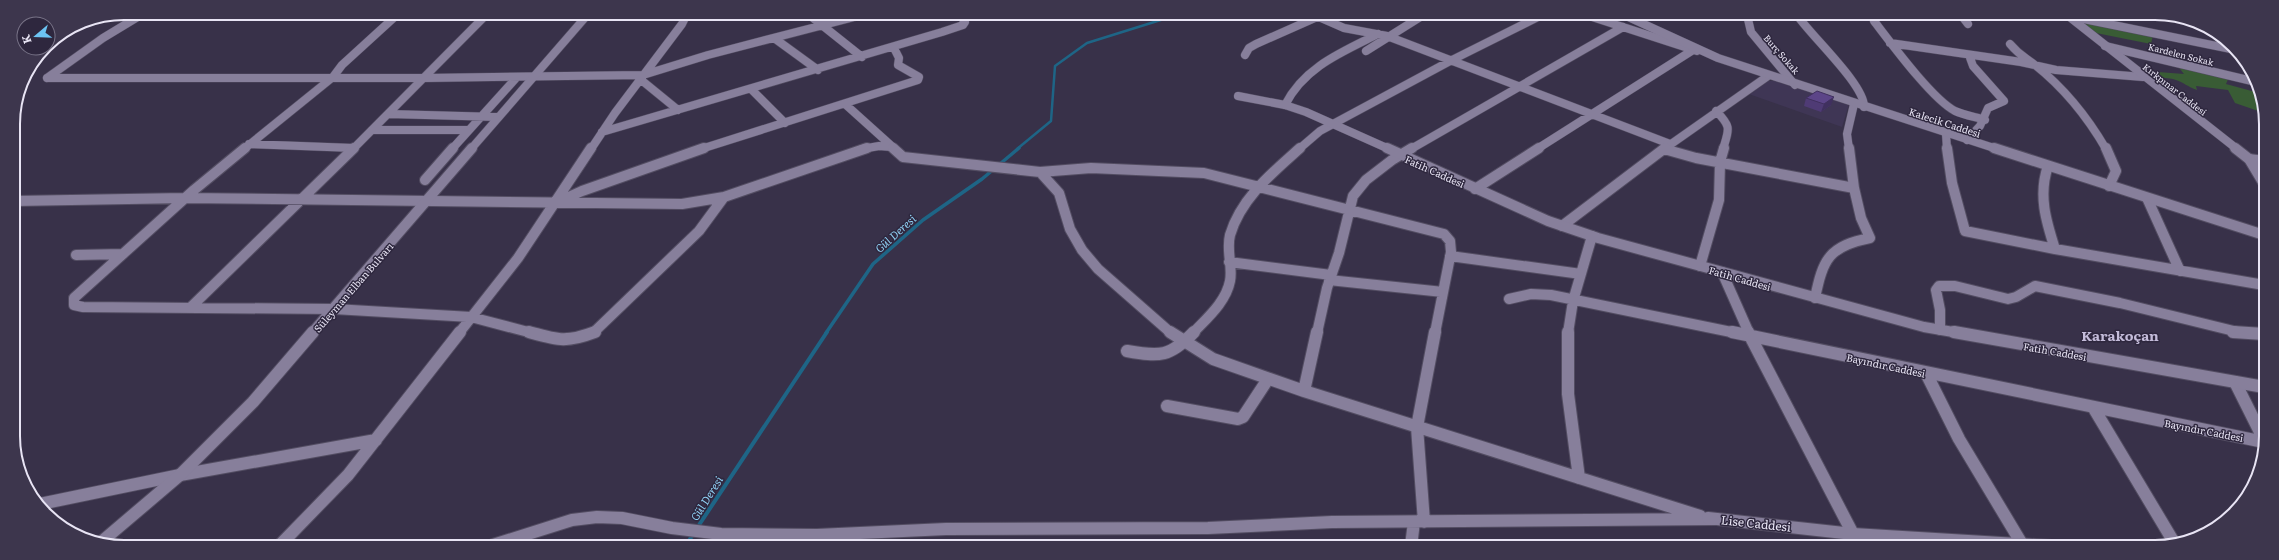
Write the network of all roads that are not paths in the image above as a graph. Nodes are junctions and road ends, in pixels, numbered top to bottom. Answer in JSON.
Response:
{"nodes":[{"id":1,"x":133,"y":20,"type":"edge"},
{"id":2,"x":392,"y":20,"type":"edge"},
{"id":3,"x":481,"y":20,"type":"edge"},
{"id":4,"x":584,"y":20,"type":"edge"},
{"id":5,"x":684,"y":20,"type":"edge"},
{"id":6,"x":816,"y":20,"type":"edge"},
{"id":7,"x":843,"y":20,"type":"edge"},
{"id":8,"x":964,"y":20,"type":"edge"},
{"id":9,"x":1305,"y":20,"type":"edge"},
{"id":10,"x":1326,"y":20,"type":"edge"},
{"id":11,"x":1412,"y":20,"type":"edge"},
{"id":12,"x":1530,"y":20,"type":"edge"},
{"id":13,"x":1601,"y":20,"type":"edge"},
{"id":14,"x":1635,"y":20,"type":"edge"},
{"id":15,"x":1748,"y":20,"type":"edge"},
{"id":16,"x":1801,"y":20,"type":"edge"},
{"id":17,"x":1965,"y":20,"type":"edge"},
{"id":18,"x":2072,"y":20,"type":"edge"},
{"id":19,"x":2091,"y":20,"type":"edge"},
{"id":20,"x":1874,"y":21,"type":"dead end"},
{"id":21,"x":1968,"y":24,"type":"dead end"},
{"id":22,"x":823,"y":25,"type":"junction"},
{"id":23,"x":1623,"y":27,"type":"junction"},
{"id":24,"x":1378,"y":34,"type":"junction"},
{"id":25,"x":1388,"y":36,"type":"junction"},
{"id":26,"x":774,"y":38,"type":"junction"},
{"id":27,"x":1890,"y":43,"type":"junction"},
{"id":28,"x":2010,"y":44,"type":"dead end"},
{"id":29,"x":2105,"y":46,"type":"junction"},
{"id":30,"x":2225,"y":47,"type":"edge"},
{"id":31,"x":894,"y":48,"type":"junction"},
{"id":32,"x":1693,"y":50,"type":"junction"},
{"id":33,"x":1366,"y":51,"type":"dead end"},
{"id":34,"x":1245,"y":55,"type":"dead end"},
{"id":35,"x":1970,"y":55,"type":"junction"},
{"id":36,"x":862,"y":57,"type":"junction"},
{"id":37,"x":1718,"y":58,"type":"junction"},
{"id":38,"x":1452,"y":60,"type":"junction"},
{"id":39,"x":2035,"y":65,"type":"junction"},
{"id":40,"x":818,"y":70,"type":"junction"},
{"id":41,"x":1768,"y":76,"type":"junction"},
{"id":42,"x":333,"y":77,"type":"junction"},
{"id":43,"x":517,"y":77,"type":"junction"},
{"id":44,"x":536,"y":77,"type":"junction"},
{"id":45,"x":641,"y":77,"type":"junction"},
{"id":46,"x":2143,"y":77,"type":"junction"},
{"id":47,"x":425,"y":78,"type":"junction"},
{"id":48,"x":2249,"y":80,"type":"edge"},
{"id":49,"x":1795,"y":85,"type":"junction"},
{"id":50,"x":1520,"y":86,"type":"junction"},
{"id":51,"x":751,"y":89,"type":"junction"},
{"id":52,"x":1238,"y":96,"type":"dead end"},
{"id":53,"x":845,"y":104,"type":"junction"},
{"id":54,"x":1854,"y":104,"type":"junction"},
{"id":55,"x":1285,"y":105,"type":"junction"},
{"id":56,"x":1864,"y":107,"type":"junction"},
{"id":57,"x":678,"y":110,"type":"junction"},
{"id":58,"x":1716,"y":112,"type":"junction"},
{"id":59,"x":389,"y":114,"type":"junction"},
{"id":60,"x":1592,"y":114,"type":"junction"},
{"id":61,"x":480,"y":117,"type":"junction"},
{"id":62,"x":498,"y":117,"type":"junction"},
{"id":63,"x":1985,"y":120,"type":"junction"},
{"id":64,"x":785,"y":123,"type":"junction"},
{"id":65,"x":1332,"y":124,"type":"junction"},
{"id":66,"x":372,"y":130,"type":"junction"},
{"id":67,"x":469,"y":130,"type":"junction"},
{"id":68,"x":602,"y":132,"type":"junction"},
{"id":69,"x":1946,"y":134,"type":"junction"},
{"id":70,"x":1967,"y":140,"type":"junction"},
{"id":71,"x":249,"y":144,"type":"junction"},
{"id":72,"x":1667,"y":146,"type":"junction"},
{"id":73,"x":891,"y":147,"type":"junction"},
{"id":74,"x":354,"y":148,"type":"junction"},
{"id":75,"x":1402,"y":156,"type":"junction"},
{"id":76,"x":2249,"y":159,"type":"junction"},
{"id":77,"x":2259,"y":160,"type":"edge"},
{"id":78,"x":1720,"y":162,"type":"junction"},
{"id":79,"x":2048,"y":166,"type":"junction"},
{"id":80,"x":1040,"y":172,"type":"junction"},
{"id":81,"x":2259,"y":176,"type":"edge"},
{"id":82,"x":425,"y":180,"type":"dead end"},
{"id":83,"x":1258,"y":186,"type":"junction"},
{"id":84,"x":2109,"y":186,"type":"junction"},
{"id":85,"x":1854,"y":188,"type":"junction"},
{"id":86,"x":1475,"y":189,"type":"junction"},
{"id":87,"x":724,"y":197,"type":"junction"},
{"id":88,"x":185,"y":198,"type":"junction"},
{"id":89,"x":2147,"y":198,"type":"junction"},
{"id":90,"x":301,"y":199,"type":"junction"},
{"id":91,"x":427,"y":200,"type":"junction"},
{"id":92,"x":20,"y":201,"type":"edge"},
{"id":93,"x":556,"y":203,"type":"junction"},
{"id":94,"x":1349,"y":210,"type":"junction"},
{"id":95,"x":1562,"y":226,"type":"junction"},
{"id":96,"x":2259,"y":233,"type":"edge"},
{"id":97,"x":1592,"y":236,"type":"junction"},
{"id":98,"x":2055,"y":250,"type":"junction"},
{"id":99,"x":123,"y":254,"type":"junction"},
{"id":100,"x":76,"y":255,"type":"dead end"},
{"id":101,"x":1450,"y":256,"type":"junction"},
{"id":102,"x":1229,"y":262,"type":"junction"},
{"id":103,"x":1700,"y":266,"type":"junction"},
{"id":104,"x":2180,"y":271,"type":"junction"},
{"id":105,"x":1722,"y":272,"type":"junction"},
{"id":106,"x":1581,"y":274,"type":"junction"},
{"id":107,"x":1330,"y":278,"type":"junction"},
{"id":108,"x":2259,"y":284,"type":"edge"},
{"id":109,"x":1443,"y":292,"type":"junction"},
{"id":110,"x":1815,"y":298,"type":"junction"},
{"id":111,"x":1509,"y":299,"type":"dead end"},
{"id":112,"x":1574,"y":300,"type":"junction"},
{"id":113,"x":190,"y":308,"type":"junction"},
{"id":114,"x":334,"y":309,"type":"junction"},
{"id":115,"x":471,"y":317,"type":"junction"},
{"id":116,"x":1940,"y":330,"type":"junction"},
{"id":117,"x":2259,"y":334,"type":"edge"},
{"id":118,"x":1750,"y":336,"type":"junction"},
{"id":119,"x":1184,"y":343,"type":"junction"},
{"id":120,"x":1127,"y":351,"type":"dead end"},
{"id":121,"x":1926,"y":373,"type":"junction"},
{"id":122,"x":1268,"y":379,"type":"junction"},
{"id":123,"x":2235,"y":382,"type":"junction"},
{"id":124,"x":2259,"y":386,"type":"edge"},
{"id":125,"x":1304,"y":391,"type":"junction"},
{"id":126,"x":1167,"y":406,"type":"dead end"},
{"id":127,"x":2093,"y":407,"type":"junction"},
{"id":128,"x":1417,"y":427,"type":"junction"},
{"id":129,"x":2259,"y":431,"type":"edge"},
{"id":130,"x":376,"y":440,"type":"junction"},
{"id":131,"x":2259,"y":440,"type":"edge"},
{"id":132,"x":180,"y":475,"type":"junction"},
{"id":133,"x":1579,"y":478,"type":"junction"},
{"id":134,"x":44,"y":503,"type":"edge"},
{"id":135,"x":1712,"y":518,"type":"junction"},
{"id":136,"x":1419,"y":522,"type":"junction"},
{"id":137,"x":1853,"y":534,"type":"junction"},
{"id":138,"x":106,"y":538,"type":"edge"},
{"id":139,"x":2173,"y":538,"type":"edge"},
{"id":140,"x":285,"y":540,"type":"edge"},
{"id":141,"x":507,"y":540,"type":"edge"},
{"id":142,"x":817,"y":540,"type":"edge"},
{"id":143,"x":1414,"y":540,"type":"edge"},
{"id":144,"x":1954,"y":540,"type":"edge"},
{"id":145,"x":2020,"y":540,"type":"edge"}],
"edges":[{"from":1,"to":42,"type":"street"},
{"from":2,"to":42,"type":"street"},
{"from":3,"to":47,"type":"street"},
{"from":4,"to":44,"type":"street","name":"Süleyman Elban Bulvarı"},
{"from":5,"to":45,"type":"street"},
{"from":6,"to":22,"type":"street"},
{"from":7,"to":22,"type":"street"},
{"from":8,"to":31,"type":"street"},
{"from":9,"to":34,"type":"street"},
{"from":10,"to":24,"type":"street"},
{"from":11,"to":25,"type":"street"},
{"from":12,"to":38,"type":"street"},
{"from":13,"to":23,"type":"street"},
{"from":14,"to":37,"type":"street","name":"Kalecik Caddesi"},
{"from":15,"to":49,"type":"street","name":"Burç Sokak"},
{"from":16,"to":56,"type":"street"},
{"from":17,"to":21,"type":"street"},
{"from":18,"to":29,"type":"street","name":"Kırkpınar Caddesi"},
{"from":19,"to":30,"type":"street"},
{"from":20,"to":27,"type":"street"},
{"from":22,"to":26,"type":"street"},
{"from":22,"to":36,"type":"street"},
{"from":23,"to":32,"type":"street"},
{"from":23,"to":50,"type":"street"},
{"from":24,"to":25,"type":"street"},
{"from":24,"to":55,"type":"street"},
{"from":25,"to":33,"type":"street"},
{"from":25,"to":38,"type":"street"},
{"from":26,"to":40,"type":"street"},
{"from":26,"to":45,"type":"street"},
{"from":27,"to":35,"type":"street"},
{"from":27,"to":63,"type":"street"},
{"from":28,"to":39,"type":"street"},
{"from":29,"to":46,"type":"street","name":"Kırkpınar Caddesi"},
{"from":29,"to":48,"type":"street","name":"Kardelen Sokak"},
{"from":31,"to":36,"type":"street"},
{"from":31,"to":53,"type":"street"},
{"from":32,"to":37,"type":"street"},
{"from":32,"to":60,"type":"street"},
{"from":35,"to":39,"type":"street"},
{"from":35,"to":63,"type":"street"},
{"from":36,"to":40,"type":"street"},
{"from":37,"to":41,"type":"street","name":"Kalecik Caddesi"},
{"from":38,"to":50,"type":"street"},
{"from":38,"to":65,"type":"street"},
{"from":39,"to":46,"type":"street"},
{"from":39,"to":84,"type":"street"},
{"from":40,"to":51,"type":"street"},
{"from":41,"to":49,"type":"street","name":"Kalecik Caddesi"},
{"from":41,"to":58,"type":"street"},
{"from":42,"to":47,"type":"street"},
{"from":42,"to":71,"type":"street"},
{"from":43,"to":44,"type":"street"},
{"from":43,"to":47,"type":"street"},
{"from":43,"to":61,"type":"street"},
{"from":44,"to":45,"type":"street"},
{"from":44,"to":62,"type":"street","name":"Süleyman Elban Bulvarı"},
{"from":45,"to":57,"type":"street"},
{"from":45,"to":68,"type":"street"},
{"from":46,"to":76,"type":"street","name":"Kırkpınar Caddesi"},
{"from":47,"to":59,"type":"street"},
{"from":49,"to":54,"type":"street","name":"Kalecik Caddesi"},
{"from":50,"to":60,"type":"street"},
{"from":50,"to":75,"type":"street"},
{"from":51,"to":57,"type":"street"},
{"from":51,"to":64,"type":"street"},
{"from":52,"to":55,"type":"street","name":"Fatih Caddesi"},
{"from":53,"to":64,"type":"street"},
{"from":53,"to":73,"type":"street"},
{"from":54,"to":56,"type":"street","name":"Kalecik Caddesi"},
{"from":54,"to":85,"type":"street"},
{"from":55,"to":65,"type":"street","name":"Fatih Caddesi"},
{"from":56,"to":69,"type":"street","name":"Kalecik Caddesi"},
{"from":57,"to":68,"type":"street"},
{"from":58,"to":72,"type":"street"},
{"from":58,"to":78,"type":"street"},
{"from":59,"to":61,"type":"street"},
{"from":59,"to":66,"type":"street"},
{"from":60,"to":72,"type":"street"},
{"from":60,"to":86,"type":"street"},
{"from":61,"to":62,"type":"street"},
{"from":61,"to":67,"type":"street"},
{"from":62,"to":91,"type":"street","name":"Süleyman Elban Bulvarı"},
{"from":63,"to":70,"type":"street"},
{"from":64,"to":93,"type":"street"},
{"from":65,"to":75,"type":"street","name":"Fatih Caddesi"},
{"from":65,"to":83,"type":"street"},
{"from":66,"to":67,"type":"street"},
{"from":66,"to":74,"type":"street"},
{"from":67,"to":82,"type":"street"},
{"from":68,"to":93,"type":"street"},
{"from":69,"to":70,"type":"street","name":"Kalecik Caddesi"},
{"from":69,"to":98,"type":"street"},
{"from":70,"to":79,"type":"street","name":"Kalecik Caddesi"},
{"from":71,"to":74,"type":"street"},
{"from":71,"to":88,"type":"street"},
{"from":72,"to":78,"type":"street"},
{"from":72,"to":95,"type":"street"},
{"from":73,"to":80,"type":"street"},
{"from":73,"to":87,"type":"street"},
{"from":74,"to":90,"type":"street"},
{"from":75,"to":86,"type":"street","name":"Fatih Caddesi"},
{"from":75,"to":94,"type":"street"},
{"from":76,"to":77,"type":"street"},
{"from":76,"to":81,"type":"street","name":"Kırkpınar Caddesi"},
{"from":78,"to":85,"type":"street"},
{"from":78,"to":103,"type":"street"},
{"from":79,"to":84,"type":"street","name":"Kalecik Caddesi"},
{"from":79,"to":98,"type":"street"},
{"from":80,"to":83,"type":"street"},
{"from":80,"to":119,"type":"street"},
{"from":83,"to":94,"type":"street"},
{"from":83,"to":102,"type":"street"},
{"from":84,"to":89,"type":"street","name":"Kalecik Caddesi"},
{"from":85,"to":110,"type":"street"},
{"from":86,"to":95,"type":"street","name":"Fatih Caddesi"},
{"from":87,"to":93,"type":"street"},
{"from":87,"to":115,"type":"street"},
{"from":88,"to":90,"type":"street"},
{"from":88,"to":92,"type":"street"},
{"from":88,"to":99,"type":"street"},
{"from":89,"to":96,"type":"street","name":"Kalecik Caddesi"},
{"from":89,"to":104,"type":"street"},
{"from":90,"to":91,"type":"street"},
{"from":90,"to":113,"type":"street"},
{"from":91,"to":93,"type":"street"},
{"from":91,"to":114,"type":"street","name":"Süleyman Elban Bulvarı"},
{"from":93,"to":115,"type":"street"},
{"from":94,"to":101,"type":"street"},
{"from":94,"to":107,"type":"street"},
{"from":95,"to":97,"type":"street","name":"Fatih Caddesi"},
{"from":97,"to":103,"type":"street","name":"Fatih Caddesi"},
{"from":97,"to":106,"type":"street"},
{"from":98,"to":104,"type":"street"},
{"from":99,"to":100,"type":"street"},
{"from":99,"to":113,"type":"street"},
{"from":101,"to":106,"type":"street"},
{"from":101,"to":109,"type":"street"},
{"from":102,"to":107,"type":"street"},
{"from":102,"to":119,"type":"street"},
{"from":103,"to":105,"type":"street","name":"Fatih Caddesi"},
{"from":104,"to":108,"type":"street"},
{"from":105,"to":110,"type":"street","name":"Fatih Caddesi"},
{"from":105,"to":118,"type":"street"},
{"from":106,"to":112,"type":"street"},
{"from":107,"to":109,"type":"street"},
{"from":107,"to":125,"type":"street"},
{"from":109,"to":128,"type":"street"},
{"from":110,"to":116,"type":"street","name":"Fatih Caddesi"},
{"from":111,"to":112,"type":"street","name":"Bayındır Caddesi"},
{"from":112,"to":118,"type":"street","name":"Bayındır Caddesi"},
{"from":112,"to":133,"type":"street"},
{"from":113,"to":114,"type":"street"},
{"from":114,"to":115,"type":"street"},
{"from":114,"to":132,"type":"street","name":"Süleyman Elban Bulvarı"},
{"from":115,"to":130,"type":"street"},
{"from":116,"to":117,"type":"street"},
{"from":116,"to":123,"type":"street","name":"Fatih Caddesi"},
{"from":118,"to":121,"type":"street","name":"Bayındır Caddesi"},
{"from":118,"to":137,"type":"street"},
{"from":119,"to":120,"type":"street"},
{"from":119,"to":122,"type":"street"},
{"from":121,"to":127,"type":"street","name":"Bayındır Caddesi"},
{"from":121,"to":145,"type":"street"},
{"from":122,"to":125,"type":"street"},
{"from":122,"to":126,"type":"street"},
{"from":123,"to":124,"type":"street","name":"Fatih Caddesi"},
{"from":123,"to":129,"type":"street"},
{"from":125,"to":128,"type":"street"},
{"from":127,"to":131,"type":"street","name":"Bayındır Caddesi"},
{"from":127,"to":139,"type":"street"},
{"from":128,"to":133,"type":"street"},
{"from":128,"to":136,"type":"street"},
{"from":130,"to":132,"type":"street"},
{"from":130,"to":140,"type":"street"},
{"from":132,"to":134,"type":"street"},
{"from":132,"to":138,"type":"street","name":"Süleyman Elban Bulvarı"},
{"from":133,"to":135,"type":"street"},
{"from":135,"to":136,"type":"street"},
{"from":135,"to":137,"type":"street","name":"Lise Caddesi"},
{"from":136,"to":142,"type":"street"},
{"from":136,"to":143,"type":"street"},
{"from":137,"to":144,"type":"street","name":"Lise Caddesi"},
{"from":141,"to":142,"type":"street"}]}
